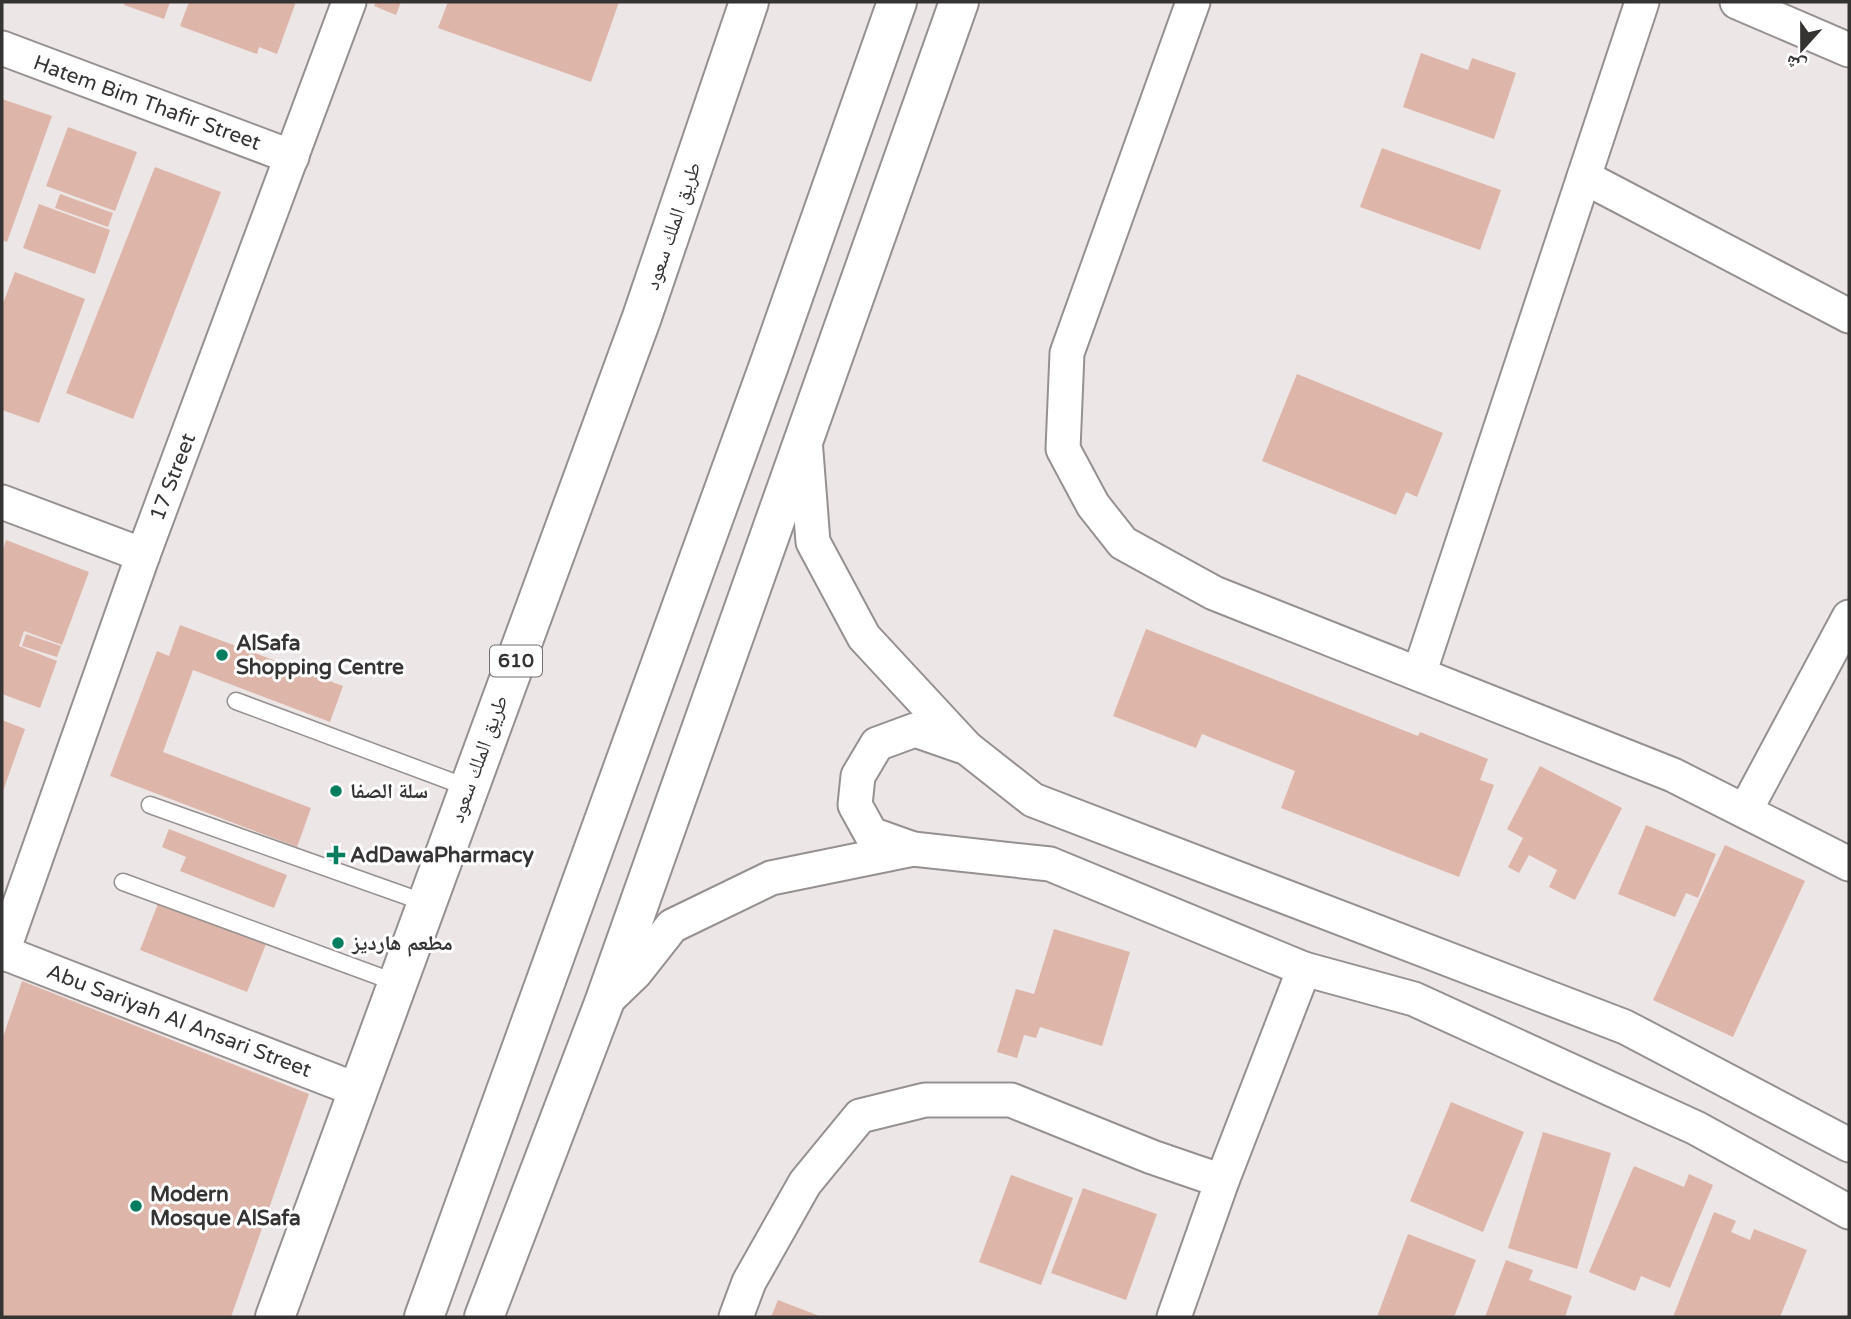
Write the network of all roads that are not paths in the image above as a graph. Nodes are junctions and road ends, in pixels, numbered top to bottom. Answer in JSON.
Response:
{"nodes":[{"id":1,"x":349,"y":2,"type":"edge"},
{"id":2,"x":749,"y":2,"type":"edge"},
{"id":3,"x":897,"y":2,"type":"edge"},
{"id":4,"x":960,"y":2,"type":"edge"},
{"id":5,"x":1193,"y":2,"type":"edge"},
{"id":6,"x":1642,"y":2,"type":"edge"},
{"id":7,"x":1737,"y":2,"type":"edge"},
{"id":8,"x":2,"y":48,"type":"edge"},
{"id":9,"x":1849,"y":50,"type":"edge"},
{"id":10,"x":292,"y":157,"type":"junction"},
{"id":11,"x":1584,"y":177,"type":"junction"},
{"id":12,"x":1849,"y":316,"type":"edge"},
{"id":13,"x":805,"y":439,"type":"junction"},
{"id":14,"x":2,"y":502,"type":"edge"},
{"id":15,"x":143,"y":555,"type":"junction"},
{"id":16,"x":1849,"y":617,"type":"edge"},
{"id":17,"x":1419,"y":674,"type":"junction"},
{"id":18,"x":236,"y":701,"type":"dead end"},
{"id":19,"x":967,"y":748,"type":"junction"},
{"id":20,"x":469,"y":788,"type":"junction"},
{"id":21,"x":150,"y":805,"type":"dead end"},
{"id":22,"x":1745,"y":811,"type":"junction"},
{"id":23,"x":913,"y":849,"type":"junction"},
{"id":24,"x":1849,"y":864,"type":"edge"},
{"id":25,"x":123,"y":882,"type":"dead end"},
{"id":26,"x":426,"y":903,"type":"junction"},
{"id":27,"x":2,"y":952,"type":"edge"},
{"id":28,"x":1304,"y":969,"type":"junction"},
{"id":29,"x":397,"y":983,"type":"junction"},
{"id":30,"x":604,"y":1003,"type":"junction"},
{"id":31,"x":357,"y":1090,"type":"junction"},
{"id":32,"x":1849,"y":1145,"type":"edge"},
{"id":33,"x":1222,"y":1181,"type":"junction"},
{"id":34,"x":1849,"y":1212,"type":"edge"},
{"id":35,"x":275,"y":1317,"type":"edge"},
{"id":36,"x":424,"y":1317,"type":"edge"},
{"id":37,"x":484,"y":1317,"type":"edge"},
{"id":38,"x":736,"y":1317,"type":"edge"},
{"id":39,"x":1174,"y":1317,"type":"edge"}],
"edges":[{"from":1,"to":10,"type":"street","name":"17 Street"},
{"from":2,"to":20,"type":"main road","name":"طريق الملك سعود","number":"610"},
{"from":3,"to":36,"type":"main road"},
{"from":4,"to":13,"type":"main road"},
{"from":5,"to":17,"type":"street"},
{"from":6,"to":11,"type":"street"},
{"from":7,"to":9,"type":"street"},
{"from":8,"to":10,"type":"street","name":"Hatem Bim Thafir Street"},
{"from":10,"to":15,"type":"street","name":"17 Street"},
{"from":11,"to":12,"type":"street"},
{"from":11,"to":17,"type":"street"},
{"from":13,"to":19,"type":"street"},
{"from":13,"to":30,"type":"main road"},
{"from":14,"to":15,"type":"street"},
{"from":15,"to":27,"type":"street","name":"17 Street"},
{"from":16,"to":22,"type":"street"},
{"from":17,"to":22,"type":"street"},
{"from":18,"to":20,"type":"lane"},
{"from":19,"to":23,"type":"street"},
{"from":19,"to":32,"type":"street"},
{"from":20,"to":26,"type":"main road","name":"طريق الملك سعود","number":"610"},
{"from":21,"to":26,"type":"lane"},
{"from":22,"to":24,"type":"street"},
{"from":23,"to":28,"type":"street"},
{"from":23,"to":30,"type":"street"},
{"from":25,"to":29,"type":"lane"},
{"from":26,"to":29,"type":"main road","name":"طريق الملك سعود","number":"610"},
{"from":27,"to":31,"type":"street","name":"Abu Sariyah Al Ansari Street"},
{"from":28,"to":33,"type":"street"},
{"from":28,"to":34,"type":"street"},
{"from":29,"to":31,"type":"main road","name":"طريق الملك سعود","number":"610"},
{"from":30,"to":37,"type":"main road"},
{"from":31,"to":35,"type":"main road","name":"طريق الملك سعود","number":"610"},
{"from":33,"to":38,"type":"street"},
{"from":33,"to":39,"type":"street"}]}
